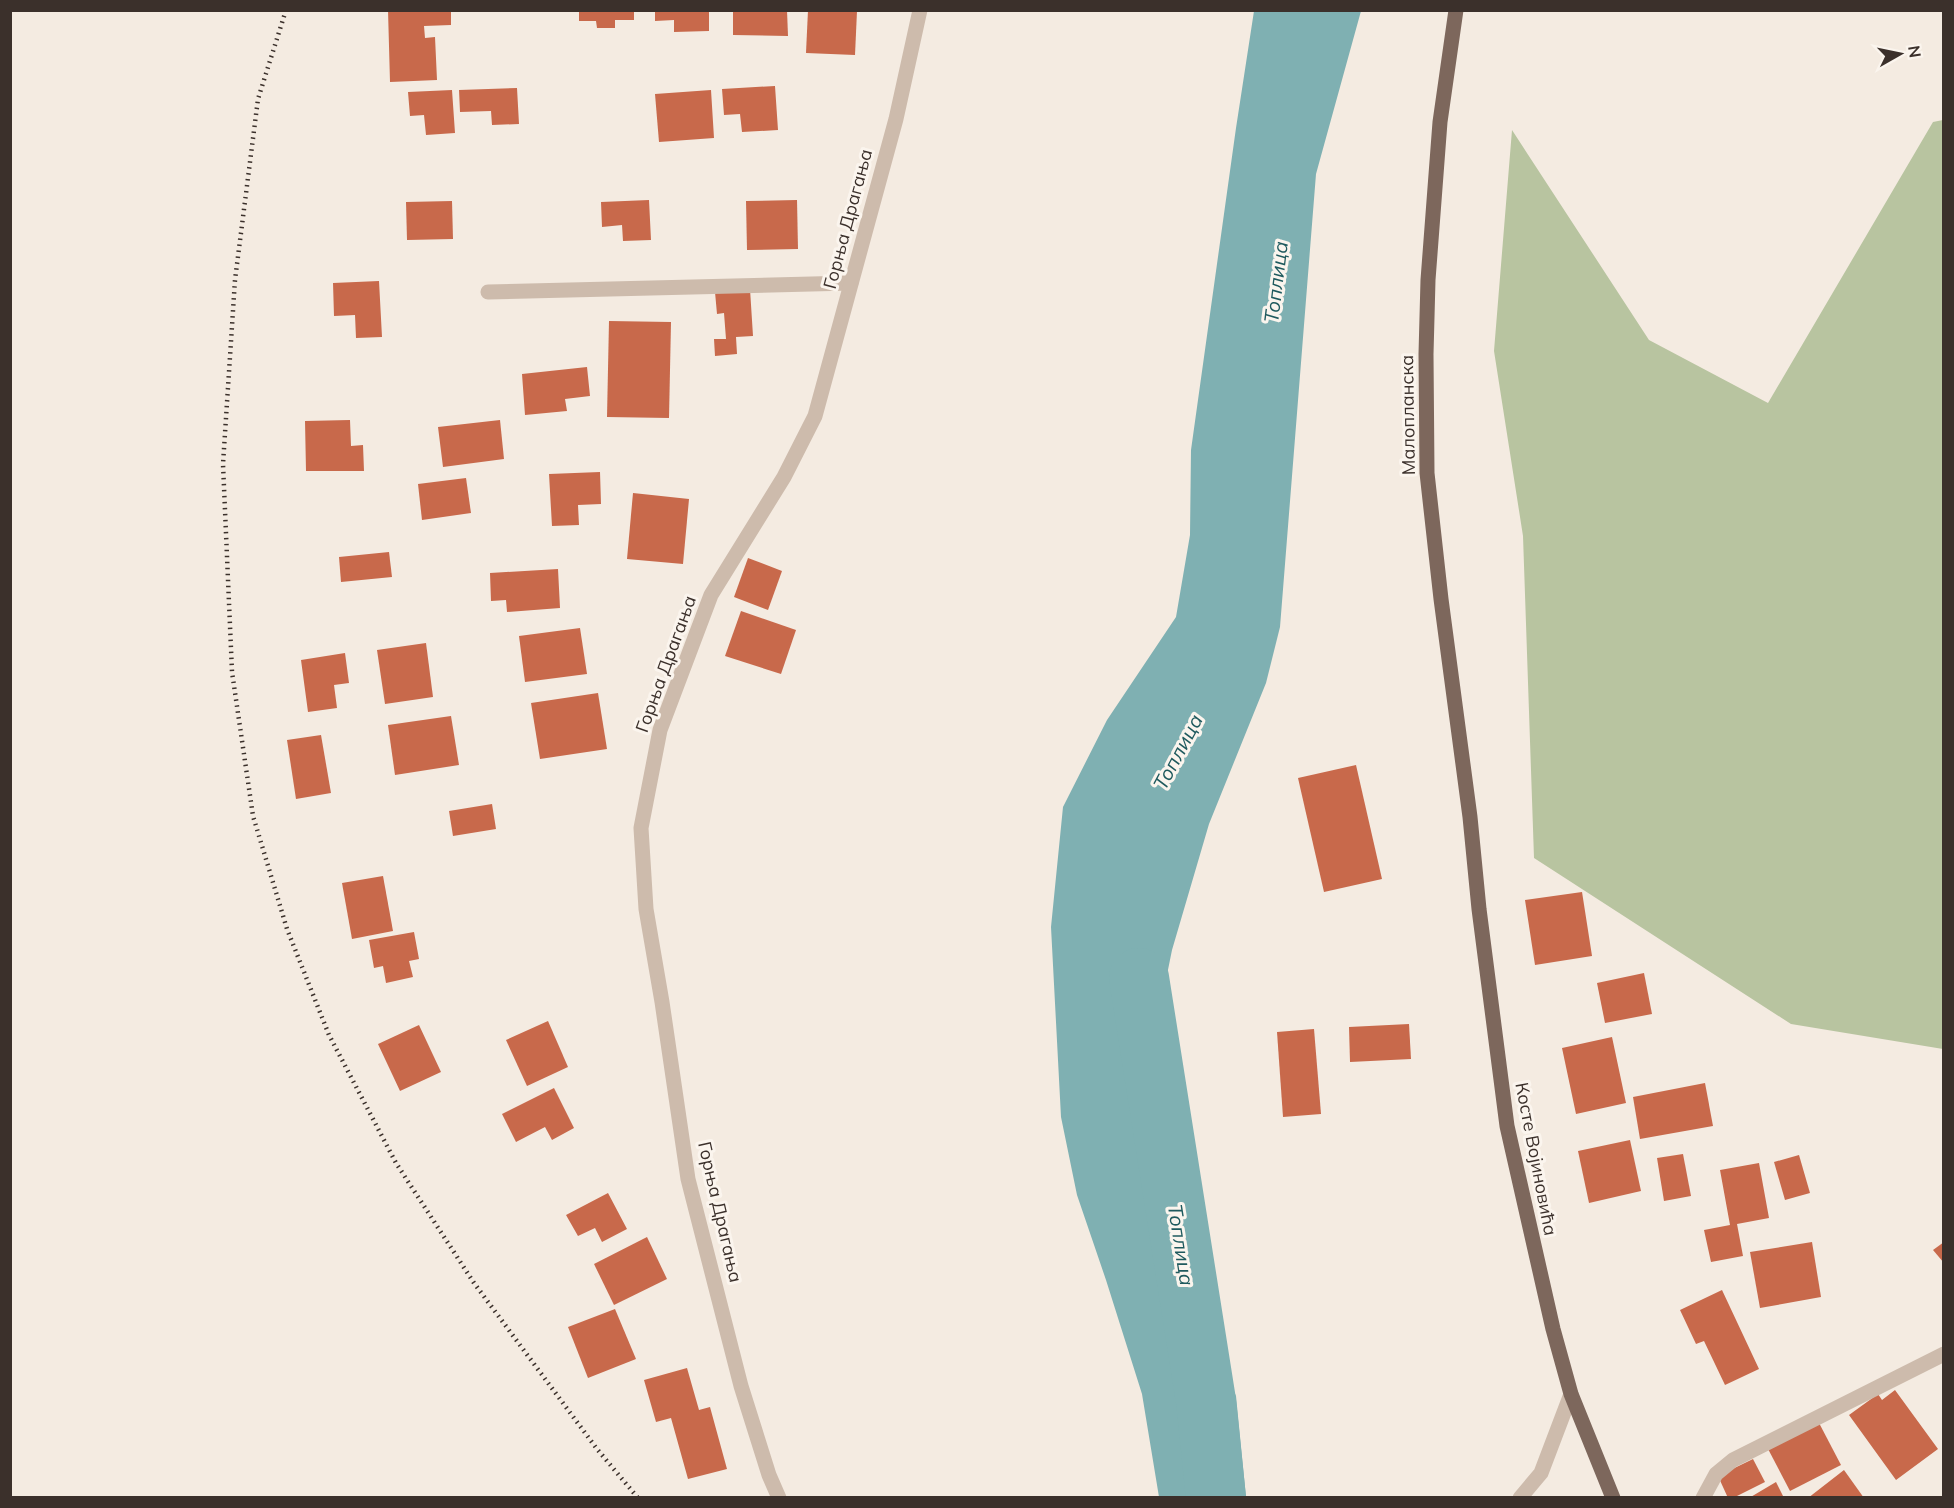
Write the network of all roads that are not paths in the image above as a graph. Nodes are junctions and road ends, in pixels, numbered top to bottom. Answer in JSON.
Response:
{"nodes":[{"id":1,"x":920,"y":10,"type":"edge"},
{"id":2,"x":1456,"y":10,"type":"edge"},
{"id":3,"x":850,"y":283,"type":"junction"},
{"id":4,"x":488,"y":292,"type":"dead end"},
{"id":5,"x":1470,"y":818,"type":"joint"},
{"id":6,"x":1944,"y":1354,"type":"edge"},
{"id":7,"x":1571,"y":1394,"type":"junction"},
{"id":8,"x":779,"y":1497,"type":"edge"},
{"id":9,"x":1520,"y":1497,"type":"edge"},
{"id":10,"x":1613,"y":1497,"type":"edge"},
{"id":11,"x":1703,"y":1497,"type":"edge"}],
"edges":[{"from":1,"to":3,"type":"street","name":"Горња Драгања"},
{"from":2,"to":5,"type":"main road","name":"Малопланска"},
{"from":3,"to":4,"type":"street"},
{"from":3,"to":8,"type":"street","name":"Горња Драгања"},
{"from":5,"to":7,"type":"main road","name":"Косте Војиновића"},
{"from":6,"to":11,"type":"street"},
{"from":7,"to":9,"type":"street"},
{"from":7,"to":10,"type":"main road","name":"Косте Војиновића"}]}
